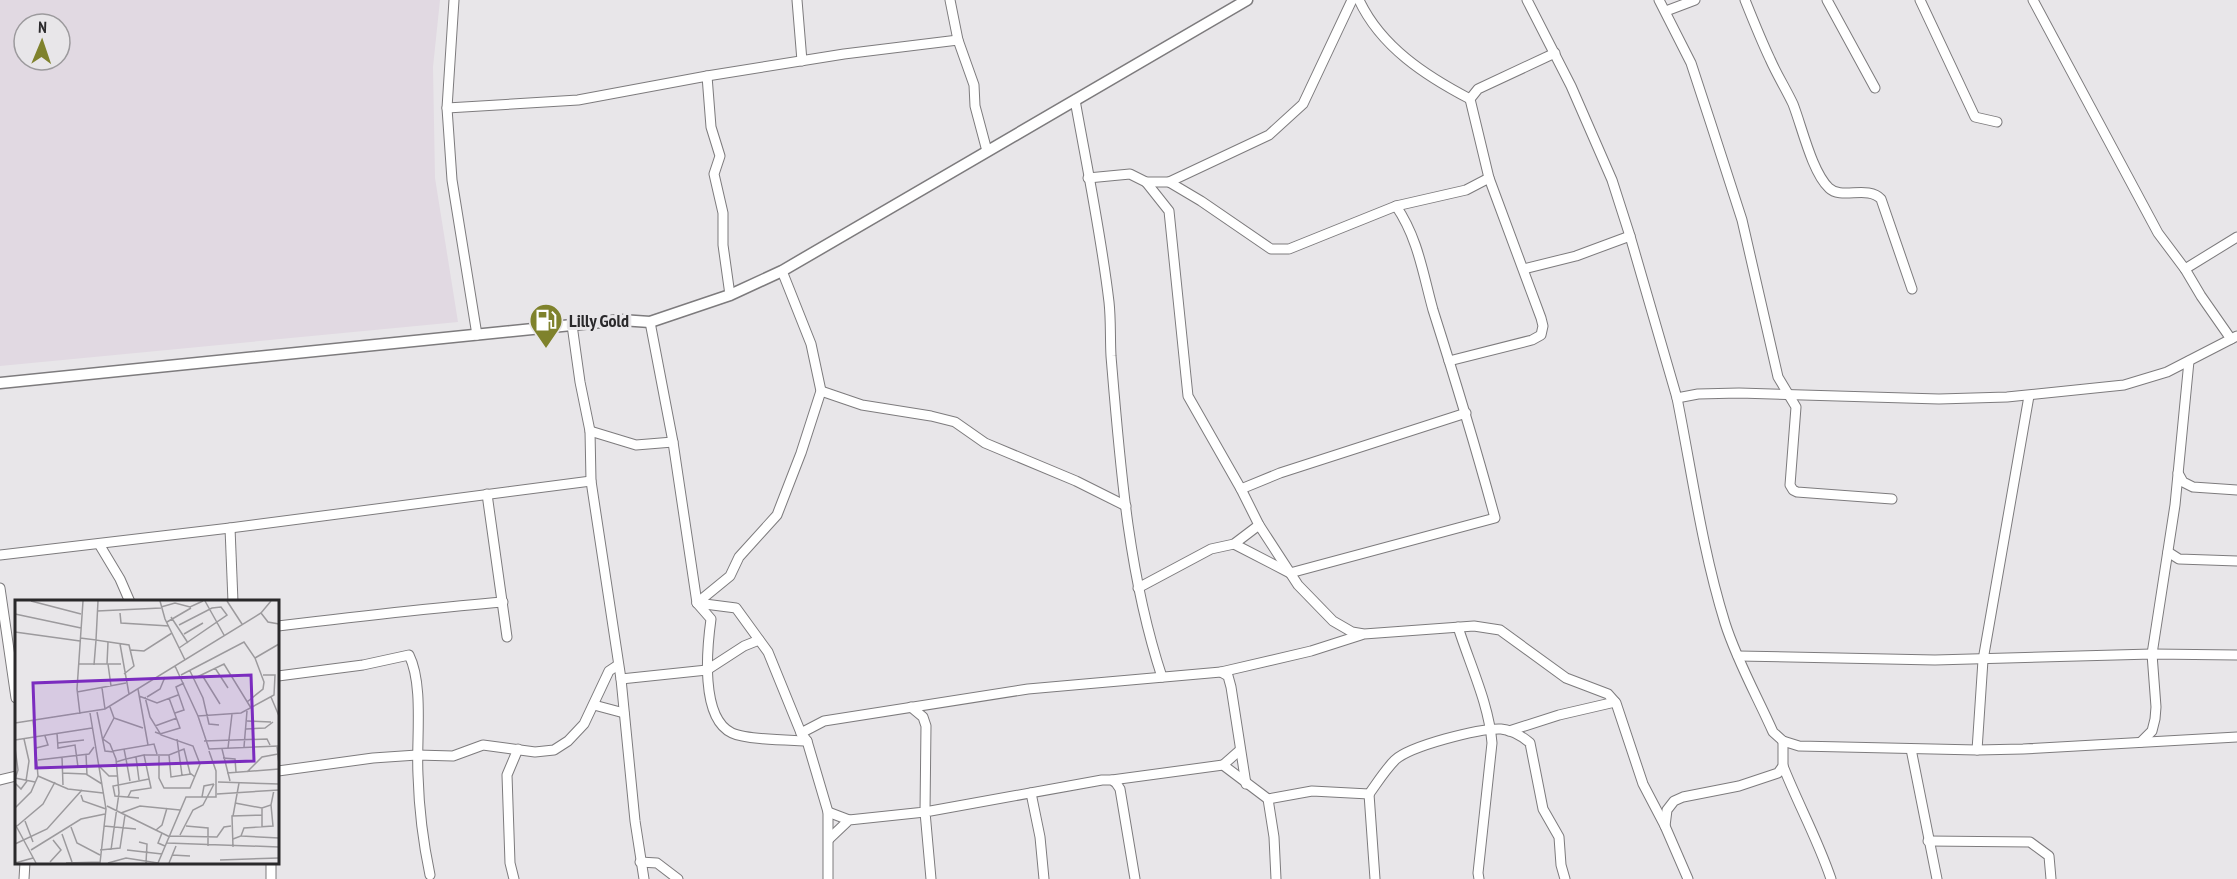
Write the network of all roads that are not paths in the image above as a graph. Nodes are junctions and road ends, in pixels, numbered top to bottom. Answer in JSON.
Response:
{"nodes":[{"id":1,"x":454,"y":0,"type":"edge"},
{"id":2,"x":797,"y":0,"type":"edge"},
{"id":3,"x":950,"y":0,"type":"edge"},
{"id":4,"x":1247,"y":0,"type":"edge"},
{"id":5,"x":1352,"y":0,"type":"edge"},
{"id":6,"x":1359,"y":0,"type":"edge"},
{"id":7,"x":1527,"y":0,"type":"edge"},
{"id":8,"x":1659,"y":0,"type":"edge"},
{"id":9,"x":1695,"y":0,"type":"edge"},
{"id":10,"x":1745,"y":0,"type":"edge"},
{"id":11,"x":1827,"y":0,"type":"edge"},
{"id":12,"x":1920,"y":0,"type":"edge"},
{"id":13,"x":2033,"y":0,"type":"edge"},
{"id":14,"x":1666,"y":11,"type":"junction"},
{"id":15,"x":958,"y":40,"type":"junction"},
{"id":16,"x":1554,"y":52,"type":"junction"},
{"id":17,"x":802,"y":61,"type":"junction"},
{"id":18,"x":707,"y":76,"type":"junction"},
{"id":19,"x":1875,"y":88,"type":"dead end"},
{"id":20,"x":1470,"y":99,"type":"junction"},
{"id":21,"x":1075,"y":100,"type":"junction"},
{"id":22,"x":447,"y":108,"type":"junction"},
{"id":23,"x":1997,"y":122,"type":"dead end"},
{"id":24,"x":987,"y":151,"type":"junction"},
{"id":25,"x":1088,"y":178,"type":"junction"},
{"id":26,"x":1489,"y":178,"type":"junction"},
{"id":27,"x":1146,"y":182,"type":"junction"},
{"id":28,"x":1169,"y":182,"type":"junction"},
{"id":29,"x":1396,"y":206,"type":"junction"},
{"id":30,"x":1630,"y":236,"type":"junction"},
{"id":31,"x":2237,"y":237,"type":"edge"},
{"id":32,"x":1524,"y":269,"type":"junction"},
{"id":33,"x":2186,"y":269,"type":"junction"},
{"id":34,"x":782,"y":271,"type":"junction"},
{"id":35,"x":1912,"y":289,"type":"dead end"},
{"id":36,"x":730,"y":295,"type":"junction"},
{"id":37,"x":650,"y":322,"type":"junction"},
{"id":38,"x":572,"y":325,"type":"junction"},
{"id":39,"x":477,"y":335,"type":"junction"},
{"id":40,"x":2234,"y":337,"type":"edge"},
{"id":41,"x":1449,"y":361,"type":"junction"},
{"id":42,"x":2189,"y":361,"type":"junction"},
{"id":43,"x":0,"y":383,"type":"edge"},
{"id":44,"x":820,"y":391,"type":"junction"},
{"id":45,"x":1788,"y":394,"type":"junction"},
{"id":46,"x":2030,"y":396,"type":"junction"},
{"id":47,"x":1677,"y":398,"type":"junction"},
{"id":48,"x":1466,"y":413,"type":"junction"},
{"id":49,"x":590,"y":432,"type":"junction"},
{"id":50,"x":673,"y":442,"type":"junction"},
{"id":51,"x":2178,"y":473,"type":"junction"},
{"id":52,"x":591,"y":482,"type":"junction"},
{"id":53,"x":2193,"y":487,"type":"junction"},
{"id":54,"x":1241,"y":489,"type":"junction"},
{"id":55,"x":2237,"y":490,"type":"edge"},
{"id":56,"x":487,"y":494,"type":"junction"},
{"id":57,"x":1892,"y":499,"type":"dead end"},
{"id":58,"x":2175,"y":505,"type":"junction"},
{"id":59,"x":1126,"y":506,"type":"junction"},
{"id":60,"x":1258,"y":525,"type":"junction"},
{"id":61,"x":230,"y":528,"type":"junction"},
{"id":62,"x":99,"y":544,"type":"junction"},
{"id":63,"x":1234,"y":544,"type":"junction"},
{"id":64,"x":2168,"y":552,"type":"junction"},
{"id":65,"x":0,"y":555,"type":"edge"},
{"id":66,"x":2179,"y":559,"type":"junction"},
{"id":67,"x":2237,"y":561,"type":"edge"},
{"id":68,"x":2166,"y":565,"type":"junction"},
{"id":69,"x":1290,"y":573,"type":"junction"},
{"id":70,"x":0,"y":588,"type":"edge"},
{"id":71,"x":1138,"y":588,"type":"junction"},
{"id":72,"x":129,"y":600,"type":"edge"},
{"id":73,"x":233,"y":600,"type":"edge"},
{"id":74,"x":503,"y":602,"type":"junction"},
{"id":75,"x":697,"y":603,"type":"junction"},
{"id":76,"x":279,"y":626,"type":"edge"},
{"id":77,"x":1458,"y":627,"type":"junction"},
{"id":78,"x":1364,"y":634,"type":"junction"},
{"id":79,"x":507,"y":637,"type":"dead end"},
{"id":80,"x":759,"y":640,"type":"junction"},
{"id":81,"x":2152,"y":654,"type":"junction"},
{"id":82,"x":2237,"y":655,"type":"edge"},
{"id":83,"x":1738,"y":656,"type":"junction"},
{"id":84,"x":1983,"y":660,"type":"junction"},
{"id":85,"x":618,"y":665,"type":"junction"},
{"id":86,"x":14,"y":667,"type":"edge"},
{"id":87,"x":707,"y":670,"type":"junction"},
{"id":88,"x":1221,"y":672,"type":"junction"},
{"id":89,"x":279,"y":676,"type":"edge"},
{"id":90,"x":1162,"y":677,"type":"junction"},
{"id":91,"x":621,"y":679,"type":"junction"},
{"id":92,"x":15,"y":682,"type":"edge"},
{"id":93,"x":1615,"y":702,"type":"junction"},
{"id":94,"x":594,"y":705,"type":"junction"},
{"id":95,"x":911,"y":707,"type":"junction"},
{"id":96,"x":624,"y":713,"type":"junction"},
{"id":97,"x":1491,"y":730,"type":"junction"},
{"id":98,"x":1509,"y":731,"type":"junction"},
{"id":99,"x":804,"y":737,"type":"junction"},
{"id":100,"x":2237,"y":737,"type":"edge"},
{"id":101,"x":1783,"y":741,"type":"junction"},
{"id":102,"x":2141,"y":742,"type":"junction"},
{"id":103,"x":518,"y":749,"type":"junction"},
{"id":104,"x":1911,"y":749,"type":"junction"},
{"id":105,"x":1240,"y":750,"type":"junction"},
{"id":106,"x":1977,"y":750,"type":"junction"},
{"id":107,"x":417,"y":755,"type":"junction"},
{"id":108,"x":1223,"y":765,"type":"junction"},
{"id":109,"x":1783,"y":766,"type":"junction"},
{"id":110,"x":279,"y":771,"type":"edge"},
{"id":111,"x":15,"y":776,"type":"edge"},
{"id":112,"x":0,"y":780,"type":"edge"},
{"id":113,"x":1112,"y":780,"type":"junction"},
{"id":114,"x":1246,"y":784,"type":"junction"},
{"id":115,"x":1031,"y":793,"type":"junction"},
{"id":116,"x":1370,"y":794,"type":"junction"},
{"id":117,"x":1268,"y":799,"type":"junction"},
{"id":118,"x":828,"y":812,"type":"junction"},
{"id":119,"x":925,"y":812,"type":"junction"},
{"id":120,"x":849,"y":820,"type":"junction"},
{"id":121,"x":1665,"y":826,"type":"junction"},
{"id":122,"x":829,"y":839,"type":"junction"},
{"id":123,"x":1929,"y":840,"type":"junction"},
{"id":124,"x":640,"y":862,"type":"junction"},
{"id":125,"x":26,"y":864,"type":"edge"},
{"id":126,"x":430,"y":875,"type":"dead end"},
{"id":127,"x":24,"y":879,"type":"edge"},
{"id":128,"x":514,"y":879,"type":"edge"},
{"id":129,"x":644,"y":879,"type":"edge"},
{"id":130,"x":678,"y":879,"type":"edge"},
{"id":131,"x":828,"y":879,"type":"edge"},
{"id":132,"x":931,"y":879,"type":"edge"},
{"id":133,"x":1044,"y":879,"type":"edge"},
{"id":134,"x":1136,"y":879,"type":"edge"},
{"id":135,"x":1276,"y":879,"type":"edge"},
{"id":136,"x":1375,"y":879,"type":"edge"},
{"id":137,"x":1479,"y":879,"type":"edge"},
{"id":138,"x":1565,"y":879,"type":"edge"},
{"id":139,"x":1688,"y":879,"type":"edge"},
{"id":140,"x":1831,"y":879,"type":"edge"},
{"id":141,"x":1936,"y":879,"type":"edge"},
{"id":142,"x":2050,"y":879,"type":"edge"}],
"edges":[{"from":1,"to":22,"type":"street"},
{"from":2,"to":17,"type":"street"},
{"from":3,"to":15,"type":"street"},
{"from":4,"to":21,"type":"main road"},
{"from":5,"to":28,"type":"street"},
{"from":6,"to":20,"type":"street"},
{"from":7,"to":16,"type":"street"},
{"from":8,"to":14,"type":"street"},
{"from":9,"to":14,"type":"street"},
{"from":10,"to":35,"type":"street"},
{"from":11,"to":19,"type":"street"},
{"from":12,"to":23,"type":"street"},
{"from":13,"to":33,"type":"street"},
{"from":14,"to":45,"type":"street"},
{"from":15,"to":17,"type":"street"},
{"from":15,"to":24,"type":"street"},
{"from":16,"to":20,"type":"street"},
{"from":16,"to":30,"type":"street"},
{"from":17,"to":18,"type":"street"},
{"from":18,"to":22,"type":"street"},
{"from":18,"to":36,"type":"street"},
{"from":20,"to":26,"type":"street"},
{"from":21,"to":24,"type":"main road"},
{"from":21,"to":25,"type":"street"},
{"from":22,"to":39,"type":"street"},
{"from":24,"to":34,"type":"main road"},
{"from":25,"to":27,"type":"street"},
{"from":25,"to":59,"type":"street"},
{"from":26,"to":29,"type":"street"},
{"from":26,"to":32,"type":"street"},
{"from":27,"to":28,"type":"street"},
{"from":27,"to":54,"type":"street"},
{"from":28,"to":29,"type":"street"},
{"from":29,"to":41,"type":"street"},
{"from":30,"to":32,"type":"street"},
{"from":30,"to":47,"type":"street"},
{"from":31,"to":33,"type":"street"},
{"from":32,"to":41,"type":"street"},
{"from":33,"to":40,"type":"street"},
{"from":34,"to":36,"type":"main road"},
{"from":34,"to":44,"type":"street"},
{"from":36,"to":37,"type":"main road"},
{"from":37,"to":38,"type":"main road"},
{"from":37,"to":50,"type":"street"},
{"from":38,"to":39,"type":"main road"},
{"from":38,"to":49,"type":"street"},
{"from":39,"to":43,"type":"main road"},
{"from":40,"to":42,"type":"street"},
{"from":41,"to":48,"type":"street"},
{"from":42,"to":46,"type":"street"},
{"from":42,"to":51,"type":"street"},
{"from":44,"to":59,"type":"street"},
{"from":44,"to":75,"type":"street"},
{"from":45,"to":46,"type":"street"},
{"from":45,"to":47,"type":"street"},
{"from":45,"to":57,"type":"street"},
{"from":46,"to":84,"type":"street"},
{"from":47,"to":83,"type":"street"},
{"from":48,"to":54,"type":"street"},
{"from":48,"to":69,"type":"street"},
{"from":49,"to":50,"type":"street"},
{"from":49,"to":52,"type":"street"},
{"from":50,"to":75,"type":"street"},
{"from":51,"to":53,"type":"street"},
{"from":51,"to":58,"type":"street"},
{"from":52,"to":56,"type":"street"},
{"from":52,"to":85,"type":"street"},
{"from":53,"to":55,"type":"street"},
{"from":53,"to":58,"type":"street"},
{"from":54,"to":60,"type":"street"},
{"from":56,"to":61,"type":"street"},
{"from":56,"to":74,"type":"street"},
{"from":58,"to":64,"type":"street"},
{"from":59,"to":71,"type":"street"},
{"from":60,"to":63,"type":"street"},
{"from":60,"to":69,"type":"street"},
{"from":61,"to":62,"type":"street"},
{"from":61,"to":73,"type":"street"},
{"from":62,"to":65,"type":"street"},
{"from":62,"to":72,"type":"street"},
{"from":63,"to":69,"type":"street"},
{"from":63,"to":71,"type":"street"},
{"from":64,"to":66,"type":"street"},
{"from":64,"to":68,"type":"street"},
{"from":66,"to":67,"type":"street"},
{"from":66,"to":68,"type":"street"},
{"from":68,"to":81,"type":"street"},
{"from":69,"to":78,"type":"street"},
{"from":70,"to":86,"type":"street"},
{"from":71,"to":90,"type":"street"},
{"from":74,"to":76,"type":"street"},
{"from":74,"to":79,"type":"street"},
{"from":75,"to":80,"type":"street"},
{"from":75,"to":87,"type":"street"},
{"from":77,"to":78,"type":"street"},
{"from":77,"to":93,"type":"street"},
{"from":77,"to":97,"type":"street"},
{"from":78,"to":88,"type":"street"},
{"from":80,"to":87,"type":"street"},
{"from":80,"to":99,"type":"street"},
{"from":81,"to":82,"type":"street"},
{"from":81,"to":84,"type":"street"},
{"from":81,"to":102,"type":"street"},
{"from":83,"to":84,"type":"street"},
{"from":83,"to":101,"type":"street"},
{"from":84,"to":106,"type":"street"},
{"from":85,"to":91,"type":"street"},
{"from":85,"to":94,"type":"street"},
{"from":86,"to":92,"type":"street"},
{"from":87,"to":91,"type":"street"},
{"from":87,"to":99,"type":"street"},
{"from":88,"to":90,"type":"street"},
{"from":88,"to":105,"type":"street"},
{"from":89,"to":107,"type":"street"},
{"from":90,"to":95,"type":"street"},
{"from":91,"to":96,"type":"street"},
{"from":93,"to":98,"type":"street"},
{"from":93,"to":121,"type":"street"},
{"from":94,"to":96,"type":"street"},
{"from":94,"to":103,"type":"street"},
{"from":95,"to":99,"type":"street"},
{"from":95,"to":119,"type":"street"},
{"from":96,"to":124,"type":"street"},
{"from":97,"to":98,"type":"street"},
{"from":97,"to":116,"type":"street"},
{"from":97,"to":137,"type":"street"},
{"from":98,"to":138,"type":"street"},
{"from":99,"to":118,"type":"street"},
{"from":100,"to":102,"type":"street"},
{"from":101,"to":104,"type":"street"},
{"from":101,"to":109,"type":"street"},
{"from":102,"to":106,"type":"street"},
{"from":103,"to":107,"type":"street"},
{"from":103,"to":128,"type":"street"},
{"from":104,"to":106,"type":"street"},
{"from":104,"to":123,"type":"street"},
{"from":105,"to":108,"type":"street"},
{"from":105,"to":114,"type":"street"},
{"from":107,"to":110,"type":"street"},
{"from":107,"to":126,"type":"street"},
{"from":108,"to":113,"type":"street"},
{"from":108,"to":114,"type":"street"},
{"from":109,"to":121,"type":"street"},
{"from":109,"to":140,"type":"street"},
{"from":111,"to":112,"type":"street"},
{"from":113,"to":115,"type":"street"},
{"from":113,"to":134,"type":"street"},
{"from":114,"to":117,"type":"street"},
{"from":115,"to":119,"type":"street"},
{"from":115,"to":133,"type":"street"},
{"from":116,"to":117,"type":"street"},
{"from":116,"to":136,"type":"street"},
{"from":117,"to":135,"type":"street"},
{"from":118,"to":120,"type":"street"},
{"from":118,"to":122,"type":"street"},
{"from":119,"to":120,"type":"street"},
{"from":119,"to":132,"type":"street"},
{"from":120,"to":122,"type":"street"},
{"from":121,"to":139,"type":"street"},
{"from":122,"to":131,"type":"street"},
{"from":123,"to":141,"type":"street"},
{"from":123,"to":142,"type":"street"},
{"from":124,"to":129,"type":"street"},
{"from":124,"to":130,"type":"street"},
{"from":125,"to":127,"type":"street"}]}
